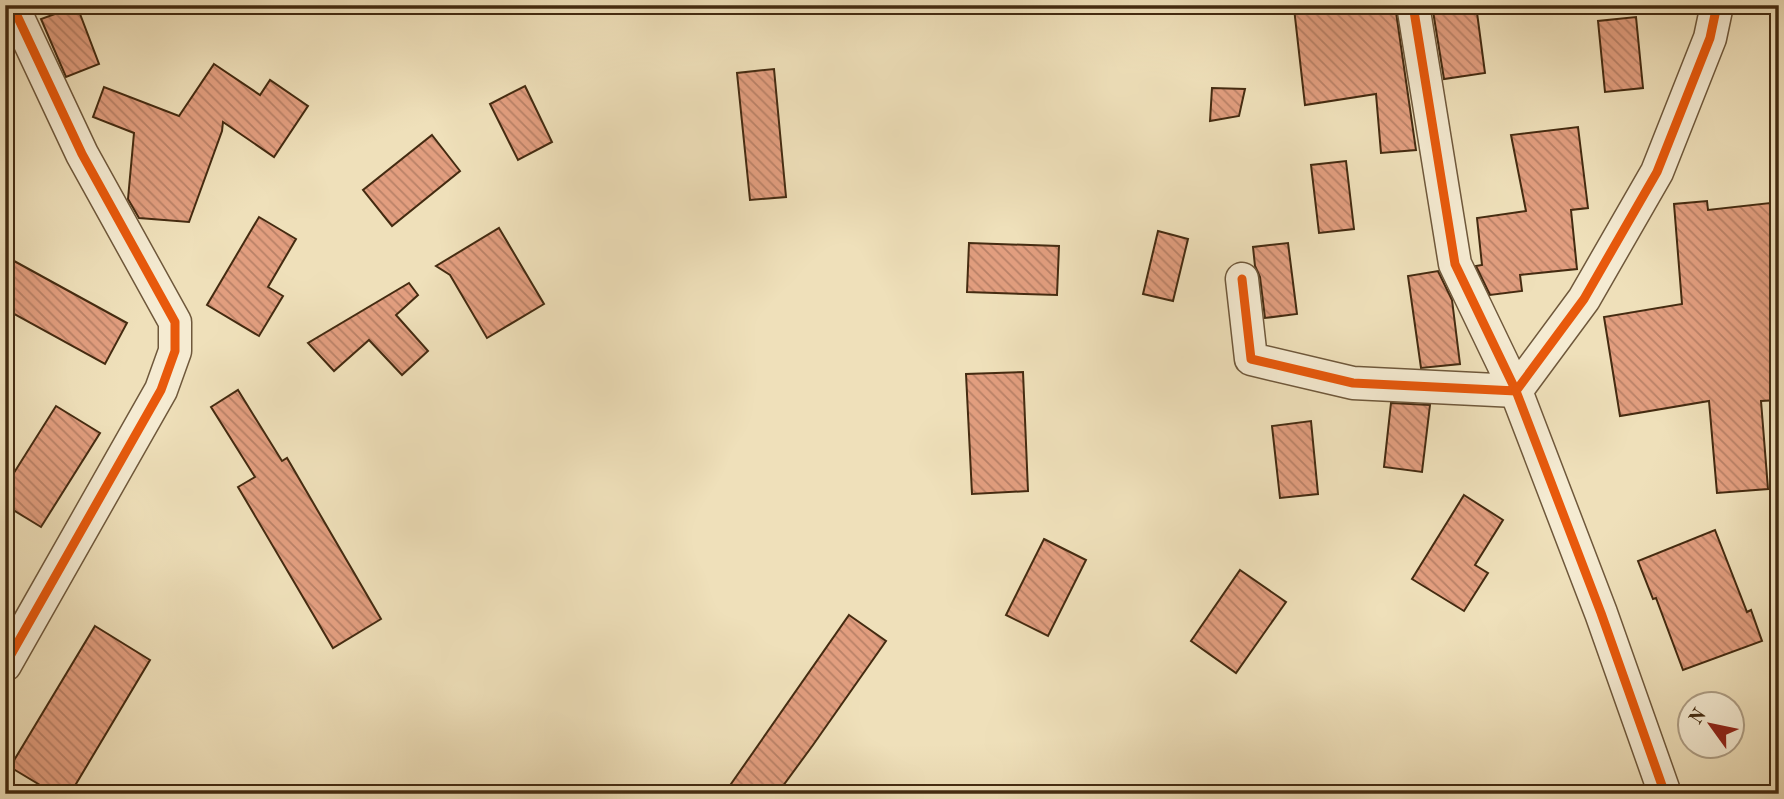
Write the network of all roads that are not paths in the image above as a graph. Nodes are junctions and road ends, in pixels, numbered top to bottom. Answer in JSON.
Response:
{"nodes":[{"id":1,"x":12,"y":5,"type":"edge"},
{"id":2,"x":1413,"y":5,"type":"edge"},
{"id":3,"x":1717,"y":5,"type":"edge"},
{"id":4,"x":1242,"y":279,"type":"dead end"},
{"id":5,"x":1517,"y":391,"type":"junction"},
{"id":6,"x":5,"y":665,"type":"edge"},
{"id":7,"x":1665,"y":794,"type":"edge"}],
"edges":[{"from":1,"to":6,"type":"street"},
{"from":2,"to":5,"type":"street"},
{"from":3,"to":5,"type":"street"},
{"from":4,"to":5,"type":"street"},
{"from":5,"to":7,"type":"street"}]}
